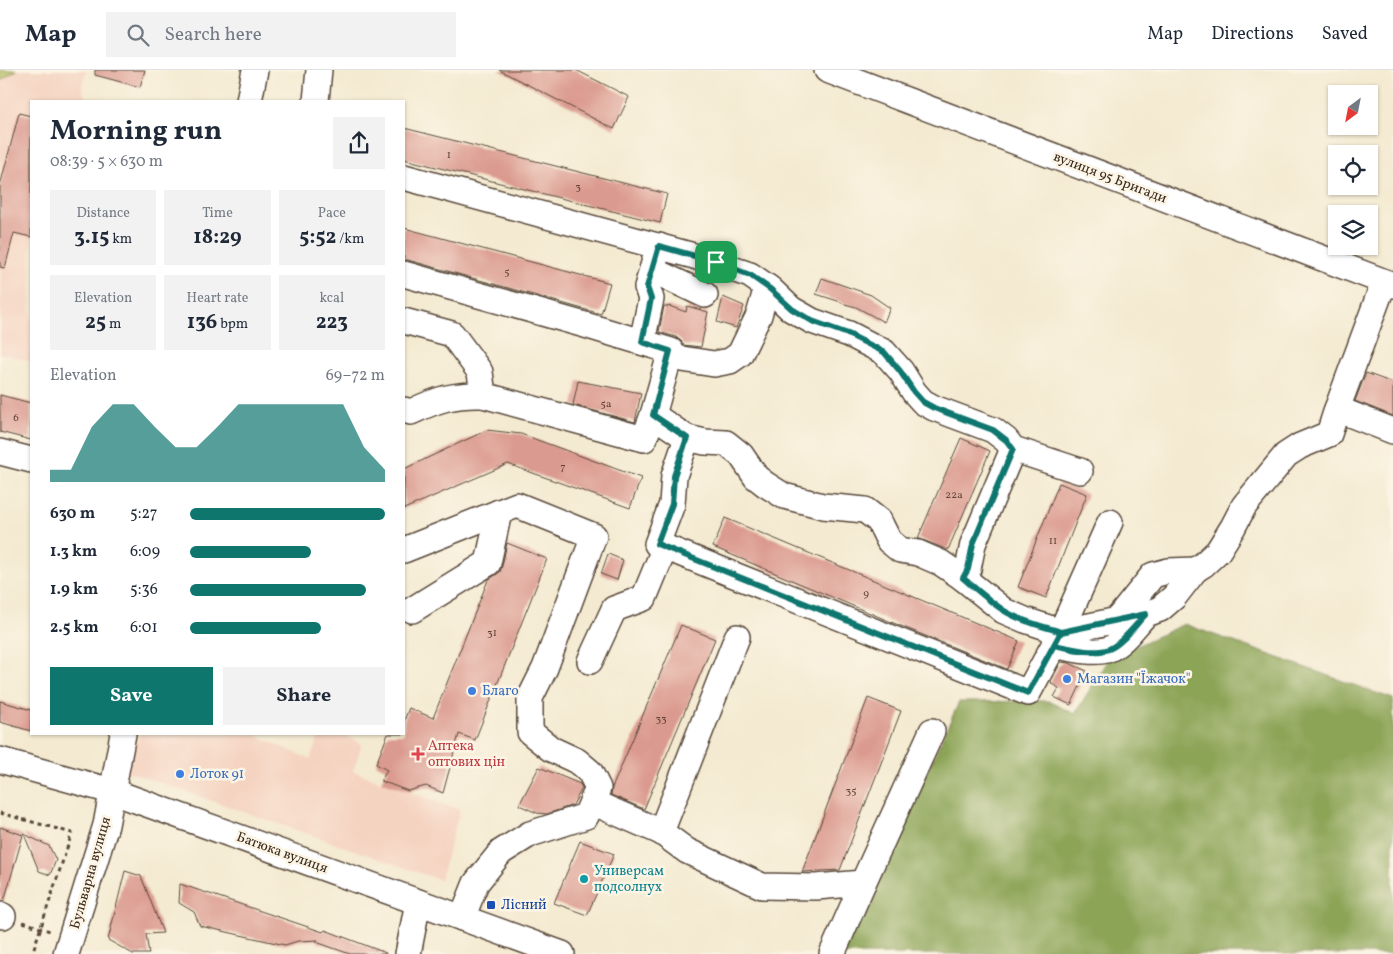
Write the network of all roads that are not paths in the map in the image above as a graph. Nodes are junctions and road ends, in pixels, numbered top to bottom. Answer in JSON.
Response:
{"nodes":[{"id":1,"x":255,"y":70,"type":"edge"},
{"id":2,"x":320,"y":70,"type":"edge"},
{"id":3,"x":827,"y":70,"type":"edge"},
{"id":4,"x":249,"y":100,"type":"edge"},
{"id":5,"x":316,"y":100,"type":"edge"},
{"id":6,"x":405,"y":177,"type":"edge"},
{"id":7,"x":659,"y":246,"type":"junction"},
{"id":8,"x":652,"y":270,"type":"junction"},
{"id":9,"x":405,"y":274,"type":"edge"},
{"id":10,"x":1389,"y":283,"type":"edge"},
{"id":11,"x":767,"y":287,"type":"junction"},
{"id":12,"x":705,"y":295,"type":"dead end"},
{"id":13,"x":405,"y":321,"type":"edge"},
{"id":14,"x":642,"y":342,"type":"junction"},
{"id":15,"x":669,"y":357,"type":"junction"},
{"id":16,"x":483,"y":394,"type":"junction"},
{"id":17,"x":1337,"y":409,"type":"junction"},
{"id":18,"x":405,"y":410,"type":"edge"},
{"id":19,"x":653,"y":415,"type":"junction"},
{"id":20,"x":1393,"y":431,"type":"edge"},
{"id":21,"x":687,"y":438,"type":"junction"},
{"id":22,"x":1013,"y":449,"type":"junction"},
{"id":23,"x":0,"y":452,"type":"edge"},
{"id":24,"x":30,"y":460,"type":"edge"},
{"id":25,"x":1080,"y":471,"type":"dead end"},
{"id":26,"x":499,"y":512,"type":"junction"},
{"id":27,"x":1110,"y":522,"type":"dead end"},
{"id":28,"x":664,"y":547,"type":"junction"},
{"id":29,"x":405,"y":550,"type":"edge"},
{"id":30,"x":1196,"y":570,"type":"junction"},
{"id":31,"x":963,"y":578,"type":"junction"},
{"id":32,"x":412,"y":610,"type":"dead end"},
{"id":33,"x":1146,"y":614,"type":"junction"},
{"id":34,"x":1116,"y":620,"type":"junction"},
{"id":35,"x":737,"y":637,"type":"dead end"},
{"id":36,"x":1057,"y":639,"type":"junction"},
{"id":37,"x":590,"y":661,"type":"dead end"},
{"id":38,"x":932,"y":731,"type":"dead end"},
{"id":39,"x":123,"y":735,"type":"edge"},
{"id":40,"x":0,"y":760,"type":"edge"},
{"id":41,"x":111,"y":791,"type":"junction"},
{"id":42,"x":592,"y":802,"type":"junction"},
{"id":43,"x":661,"y":832,"type":"junction"},
{"id":44,"x":863,"y":883,"type":"junction"},
{"id":45,"x":418,"y":902,"type":"junction"},
{"id":46,"x":462,"y":918,"type":"junction"},
{"id":47,"x":69,"y":946,"type":"edge"},
{"id":48,"x":408,"y":954,"type":"edge"},
{"id":49,"x":562,"y":954,"type":"edge"},
{"id":50,"x":832,"y":954,"type":"edge"}],
"edges":[{"from":1,"to":4,"type":"street"},
{"from":2,"to":5,"type":"street"},
{"from":3,"to":10,"type":"street","name":"вулиця 95 Бригади"},
{"from":6,"to":7,"type":"street"},
{"from":7,"to":8,"type":"street"},
{"from":7,"to":11,"type":"street"},
{"from":8,"to":12,"type":"street"},
{"from":8,"to":14,"type":"street"},
{"from":9,"to":14,"type":"street"},
{"from":10,"to":17,"type":"street"},
{"from":11,"to":15,"type":"street"},
{"from":11,"to":22,"type":"street"},
{"from":13,"to":16,"type":"street"},
{"from":14,"to":15,"type":"street"},
{"from":15,"to":19,"type":"street"},
{"from":16,"to":18,"type":"street"},
{"from":16,"to":19,"type":"street"},
{"from":17,"to":20,"type":"street"},
{"from":17,"to":30,"type":"street"},
{"from":19,"to":21,"type":"street"},
{"from":21,"to":28,"type":"street"},
{"from":21,"to":31,"type":"street"},
{"from":22,"to":25,"type":"street"},
{"from":22,"to":31,"type":"street"},
{"from":23,"to":24,"type":"street"},
{"from":26,"to":29,"type":"street"},
{"from":26,"to":32,"type":"street"},
{"from":26,"to":42,"type":"street"},
{"from":27,"to":36,"type":"street"},
{"from":28,"to":36,"type":"street"},
{"from":28,"to":37,"type":"street"},
{"from":30,"to":33,"type":"street"},
{"from":30,"to":34,"type":"street"},
{"from":31,"to":36,"type":"street"},
{"from":33,"to":34,"type":"street"},
{"from":33,"to":36,"type":"street"},
{"from":34,"to":36,"type":"street"},
{"from":35,"to":43,"type":"street"},
{"from":38,"to":44,"type":"street"},
{"from":39,"to":41,"type":"street","name":"Бульварна вулиця"},
{"from":40,"to":41,"type":"street","name":"Батюка вулиця"},
{"from":41,"to":45,"type":"street","name":"Батюка вулиця"},
{"from":41,"to":47,"type":"street","name":"Бульварна вулиця"},
{"from":42,"to":43,"type":"street"},
{"from":42,"to":46,"type":"street"},
{"from":43,"to":44,"type":"street"},
{"from":44,"to":50,"type":"street"},
{"from":45,"to":46,"type":"street","name":"Батюка вулиця"},
{"from":45,"to":48,"type":"street"},
{"from":46,"to":49,"type":"street","name":"Батюка вулиця"}]}
